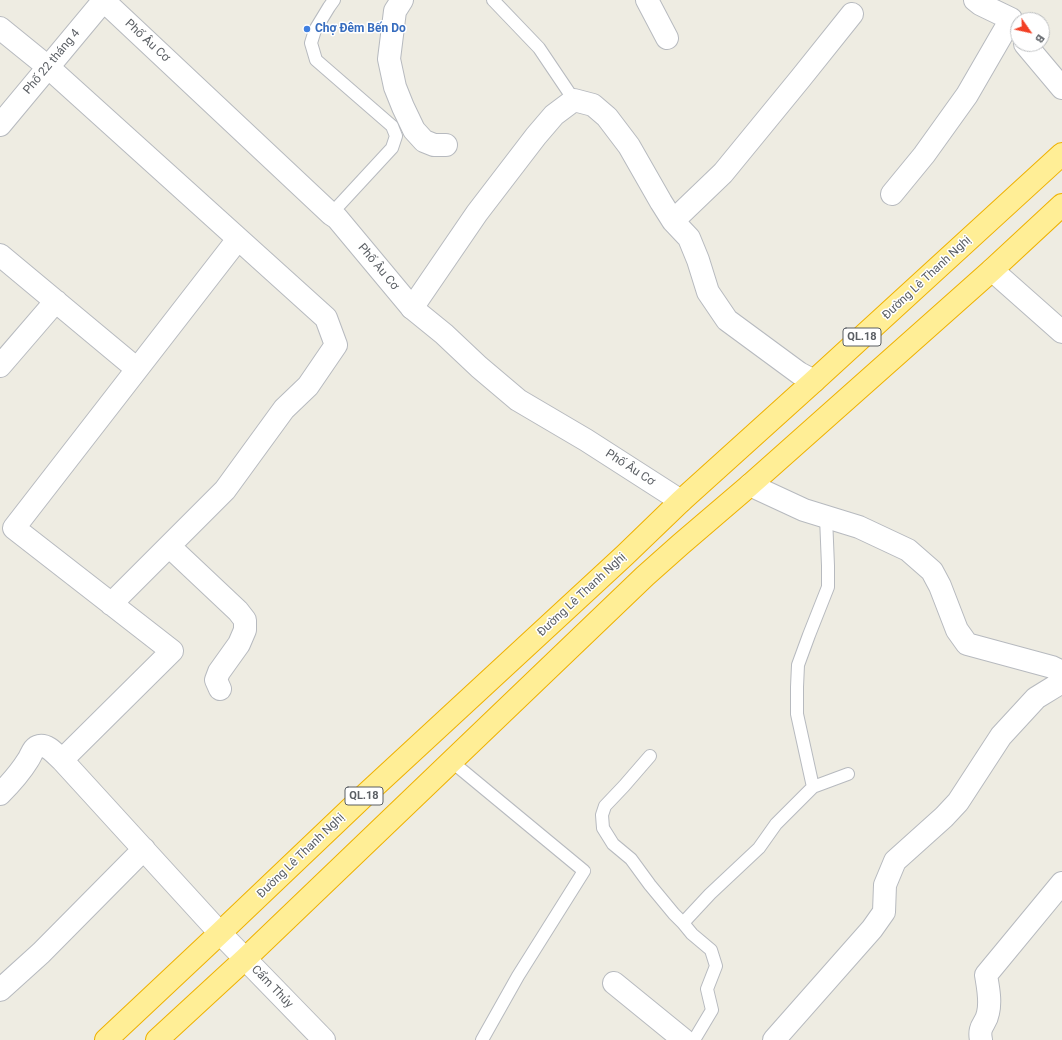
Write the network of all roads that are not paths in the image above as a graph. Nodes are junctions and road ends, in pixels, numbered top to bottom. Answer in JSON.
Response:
{"nodes":[{"id":1,"x":103,"y":0,"type":"edge"},
{"id":2,"x":334,"y":0,"type":"edge"},
{"id":3,"x":402,"y":0,"type":"edge"},
{"id":4,"x":493,"y":0,"type":"edge"},
{"id":5,"x":648,"y":0,"type":"edge"},
{"id":6,"x":975,"y":0,"type":"edge"},
{"id":7,"x":852,"y":14,"type":"dead end"},
{"id":8,"x":1010,"y":15,"type":"edge"},
{"id":9,"x":1010,"y":24,"type":"edge"},
{"id":10,"x":0,"y":28,"type":"edge"},
{"id":11,"x":668,"y":38,"type":"dead end"},
{"id":12,"x":1032,"y":52,"type":"edge"},
{"id":13,"x":48,"y":66,"type":"junction"},
{"id":14,"x":1062,"y":88,"type":"edge"},
{"id":15,"x":574,"y":100,"type":"junction"},
{"id":16,"x":0,"y":125,"type":"edge"},
{"id":17,"x":446,"y":145,"type":"dead end"},
{"id":18,"x":1062,"y":154,"type":"edge"},
{"id":19,"x":892,"y":194,"type":"dead end"},
{"id":20,"x":1062,"y":205,"type":"edge"},
{"id":21,"x":331,"y":214,"type":"junction"},
{"id":22,"x":673,"y":221,"type":"junction"},
{"id":23,"x":238,"y":238,"type":"junction"},
{"id":24,"x":0,"y":255,"type":"edge"},
{"id":25,"x":992,"y":270,"type":"junction"},
{"id":26,"x":56,"y":301,"type":"junction"},
{"id":27,"x":412,"y":308,"type":"junction"},
{"id":28,"x":1062,"y":332,"type":"edge"},
{"id":29,"x":0,"y":366,"type":"edge"},
{"id":30,"x":137,"y":369,"type":"junction"},
{"id":31,"x":814,"y":381,"type":"junction"},
{"id":32,"x":750,"y":485,"type":"junction"},
{"id":33,"x":681,"y":501,"type":"junction"},
{"id":34,"x":826,"y":517,"type":"junction"},
{"id":35,"x":169,"y":546,"type":"junction"},
{"id":36,"x":111,"y":604,"type":"junction"},
{"id":37,"x":1062,"y":672,"type":"edge"},
{"id":38,"x":1062,"y":682,"type":"edge"},
{"id":39,"x":220,"y":689,"type":"dead end"},
{"id":40,"x":650,"y":756,"type":"dead end"},
{"id":41,"x":62,"y":760,"type":"junction"},
{"id":42,"x":451,"y":761,"type":"junction"},
{"id":43,"x":848,"y":774,"type":"dead end"},
{"id":44,"x":813,"y":787,"type":"junction"},
{"id":45,"x":0,"y":794,"type":"edge"},
{"id":46,"x":144,"y":849,"type":"junction"},
{"id":47,"x":1058,"y":896,"type":"edge"},
{"id":48,"x":683,"y":923,"type":"junction"},
{"id":49,"x":220,"y":933,"type":"junction"},
{"id":50,"x":245,"y":959,"type":"junction"},
{"id":51,"x":614,"y":983,"type":"dead end"},
{"id":52,"x":0,"y":990,"type":"edge"},
{"id":53,"x":106,"y":1040,"type":"edge"},
{"id":54,"x":157,"y":1040,"type":"edge"},
{"id":55,"x":324,"y":1040,"type":"edge"},
{"id":56,"x":482,"y":1040,"type":"edge"},
{"id":57,"x":684,"y":1040,"type":"edge"},
{"id":58,"x":694,"y":1040,"type":"edge"},
{"id":59,"x":774,"y":1040,"type":"edge"},
{"id":60,"x":981,"y":1040,"type":"edge"}],
"edges":[{"from":1,"to":13,"type":"street","name":"Phố 22 tháng 4"},
{"from":1,"to":21,"type":"street","name":"Phố Âu Cơ"},
{"from":2,"to":21,"type":"lane"},
{"from":3,"to":17,"type":"street"},
{"from":4,"to":15,"type":"lane"},
{"from":5,"to":11,"type":"street"},
{"from":6,"to":8,"type":"street"},
{"from":7,"to":22,"type":"street"},
{"from":9,"to":19,"type":"street"},
{"from":10,"to":13,"type":"street"},
{"from":12,"to":14,"type":"street"},
{"from":13,"to":16,"type":"street","name":"Phố 22 tháng 4"},
{"from":13,"to":23,"type":"street"},
{"from":15,"to":22,"type":"street"},
{"from":15,"to":27,"type":"street"},
{"from":18,"to":31,"type":"highway","name":"Đường Lê Thanh Nghị","number":"QL.18"},
{"from":20,"to":25,"type":"highway","number":"QL.18"},
{"from":21,"to":27,"type":"street","name":"Phố Âu Cơ"},
{"from":22,"to":31,"type":"street"},
{"from":23,"to":30,"type":"street"},
{"from":23,"to":35,"type":"street"},
{"from":24,"to":26,"type":"street"},
{"from":25,"to":28,"type":"street"},
{"from":25,"to":32,"type":"highway","number":"QL.18"},
{"from":26,"to":29,"type":"street"},
{"from":26,"to":30,"type":"street"},
{"from":27,"to":33,"type":"street","name":"Phố Âu Cơ"},
{"from":30,"to":36,"type":"street"},
{"from":31,"to":33,"type":"highway","name":"Đường Lê Thanh Nghị","number":"QL.18"},
{"from":32,"to":34,"type":"street"},
{"from":32,"to":42,"type":"highway","number":"QL.18"},
{"from":33,"to":49,"type":"highway","name":"Đường Lê Thanh Nghị","number":"QL.18"},
{"from":34,"to":37,"type":"street"},
{"from":34,"to":44,"type":"lane"},
{"from":35,"to":36,"type":"street"},
{"from":35,"to":39,"type":"street"},
{"from":36,"to":41,"type":"street"},
{"from":38,"to":59,"type":"street"},
{"from":40,"to":48,"type":"lane"},
{"from":41,"to":45,"type":"street","name":"Cẩm Thủy"},
{"from":41,"to":46,"type":"street","name":"Cẩm Thủy"},
{"from":42,"to":50,"type":"highway","number":"QL.18"},
{"from":42,"to":56,"type":"lane"},
{"from":43,"to":44,"type":"lane"},
{"from":44,"to":48,"type":"lane"},
{"from":46,"to":49,"type":"street","name":"Cẩm Thủy"},
{"from":46,"to":52,"type":"street"},
{"from":47,"to":60,"type":"street"},
{"from":48,"to":58,"type":"lane"},
{"from":49,"to":50,"type":"street","name":"Cẩm Thủy"},
{"from":49,"to":53,"type":"highway","name":"Đường Lê Thanh Nghị","number":"QL.18"},
{"from":50,"to":54,"type":"highway","number":"QL.18"},
{"from":50,"to":55,"type":"street","name":"Cẩm Thủy"},
{"from":51,"to":57,"type":"street"}]}
